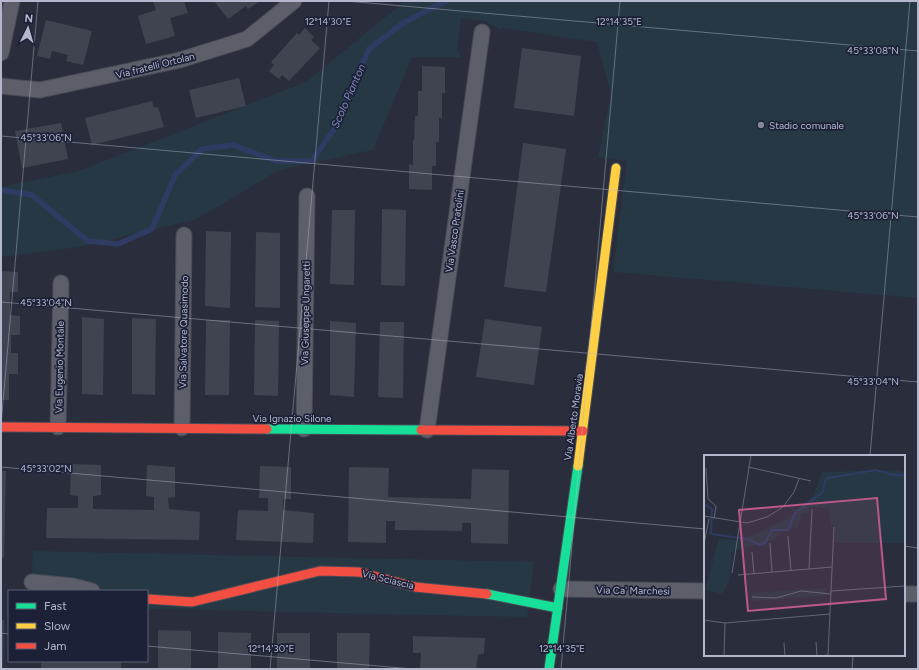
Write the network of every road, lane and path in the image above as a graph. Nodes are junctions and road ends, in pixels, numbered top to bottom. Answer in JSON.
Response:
{"nodes":[{"id":1,"x":12,"y":1,"type":"edge"},
{"id":2,"x":294,"y":1,"type":"edge"},
{"id":3,"x":482,"y":32,"type":"dead end"},
{"id":4,"x":1,"y":53,"type":"edge"},
{"id":5,"x":1,"y":86,"type":"edge"},
{"id":6,"x":616,"y":168,"type":"dead end"},
{"id":7,"x":307,"y":196,"type":"dead end"},
{"id":8,"x":184,"y":235,"type":"dead end"},
{"id":9,"x":61,"y":283,"type":"dead end"},
{"id":10,"x":1,"y":427,"type":"edge"},
{"id":11,"x":58,"y":427,"type":"junction"},
{"id":12,"x":182,"y":428,"type":"junction"},
{"id":13,"x":304,"y":429,"type":"junction"},
{"id":14,"x":427,"y":430,"type":"junction"},
{"id":15,"x":583,"y":432,"type":"junction"},
{"id":16,"x":32,"y":582,"type":"dead end"},
{"id":17,"x":561,"y":589,"type":"junction"},
{"id":18,"x":88,"y":590,"type":"edge"},
{"id":19,"x":704,"y":591,"type":"edge"},
{"id":20,"x":905,"y":594,"type":"edge"},
{"id":21,"x":918,"y":594,"type":"edge"},
{"id":22,"x":148,"y":599,"type":"edge"},
{"id":23,"x":558,"y":608,"type":"junction"},
{"id":24,"x":549,"y":669,"type":"edge"}],
"edges":[{"from":1,"to":4,"type":"street"},
{"from":2,"to":5,"type":"street","name":"Via fratelli Ortolan"},
{"from":3,"to":14,"type":"street","name":"Via Vasco Pratolini"},
{"from":6,"to":15,"type":"street","name":"Via Alberto Moravia"},
{"from":7,"to":13,"type":"street","name":"Via Giuseppe Ungaretti"},
{"from":8,"to":12,"type":"street","name":"Via Salvatore Quasimodo"},
{"from":9,"to":11,"type":"street","name":"Via Eugenio Montale"},
{"from":10,"to":11,"type":"street","name":"Via Ignazio Silone"},
{"from":11,"to":12,"type":"street","name":"Via Ignazio Silone"},
{"from":12,"to":13,"type":"street","name":"Via Ignazio Silone"},
{"from":13,"to":14,"type":"street","name":"Via Ignazio Silone"},
{"from":14,"to":15,"type":"street","name":"Via Ignazio Silone"},
{"from":15,"to":17,"type":"street","name":"Via Alberto Moravia"},
{"from":16,"to":18,"type":"street"},
{"from":17,"to":19,"type":"street","name":"Via Ca' Marchesi"},
{"from":17,"to":23,"type":"street","name":"Via Alberto Moravia"},
{"from":20,"to":21,"type":"street"},
{"from":22,"to":23,"type":"street","name":"Via Sciascia"},
{"from":23,"to":24,"type":"street","name":"Via Alberto Moravia"}]}
